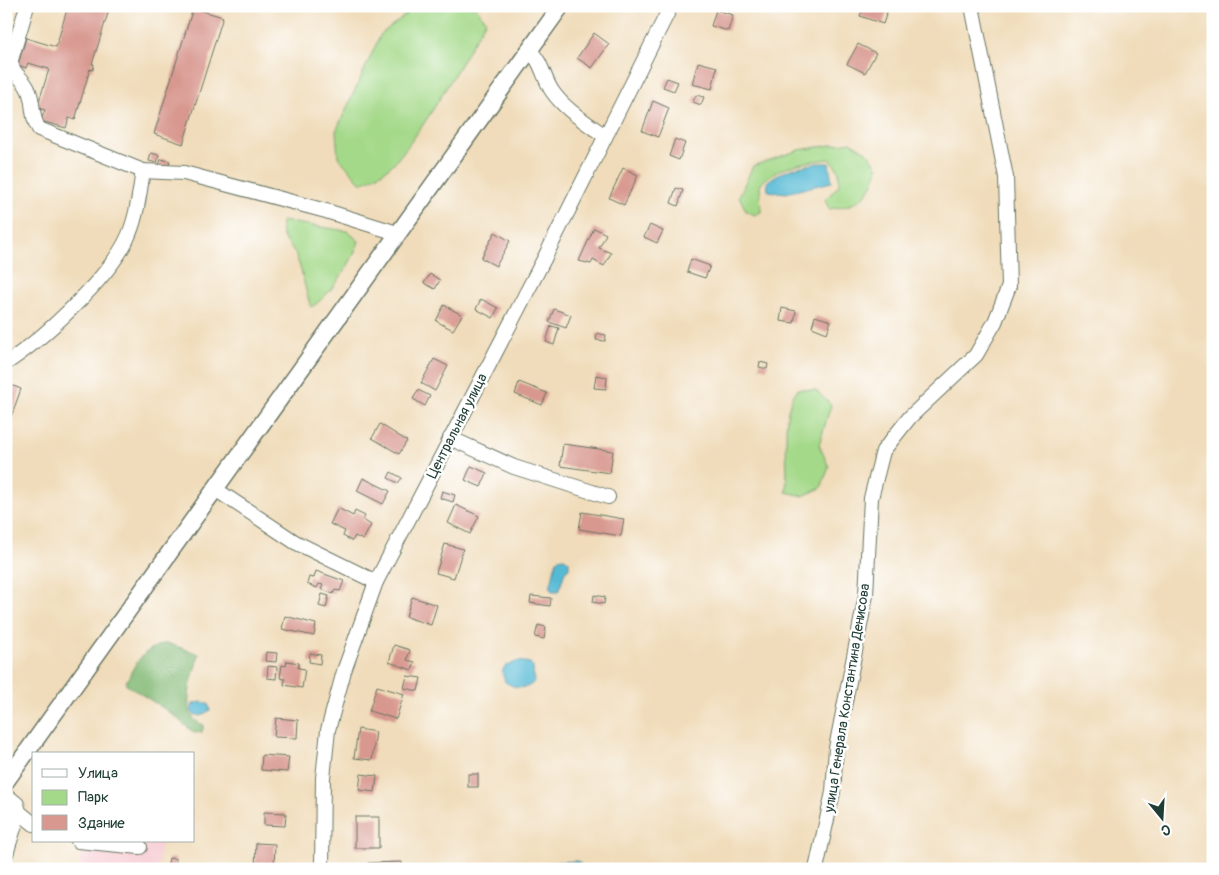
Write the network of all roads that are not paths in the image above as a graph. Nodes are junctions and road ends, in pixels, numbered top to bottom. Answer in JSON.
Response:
{"nodes":[{"id":1,"x":27,"y":6,"type":"edge"},
{"id":2,"x":561,"y":6,"type":"edge"},
{"id":3,"x":671,"y":6,"type":"edge"},
{"id":4,"x":972,"y":6,"type":"edge"},
{"id":5,"x":529,"y":50,"type":"junction"},
{"id":6,"x":605,"y":136,"type":"junction"},
{"id":7,"x":143,"y":171,"type":"junction"},
{"id":8,"x":397,"y":233,"type":"junction"},
{"id":9,"x":6,"y":363,"type":"edge"},
{"id":10,"x":450,"y":438,"type":"junction"},
{"id":11,"x":215,"y":489,"type":"junction"},
{"id":12,"x":608,"y":497,"type":"dead end"},
{"id":13,"x":376,"y":582,"type":"junction"},
{"id":14,"x":6,"y":781,"type":"edge"},
{"id":15,"x":6,"y":795,"type":"edge"},
{"id":16,"x":19,"y":812,"type":"junction"},
{"id":17,"x":32,"y":822,"type":"edge"},
{"id":18,"x":88,"y":842,"type":"edge"},
{"id":19,"x":140,"y":847,"type":"dead end"},
{"id":20,"x":6,"y":854,"type":"edge"},
{"id":21,"x":322,"y":869,"type":"edge"},
{"id":22,"x":816,"y":869,"type":"edge"}],
"edges":[{"from":1,"to":7,"type":"street"},
{"from":2,"to":5,"type":"main road"},
{"from":3,"to":6,"type":"street","name":"Центральная улица"},
{"from":4,"to":22,"type":"street","name":"улица Генерала Константина Денисова"},
{"from":5,"to":6,"type":"street"},
{"from":5,"to":8,"type":"main road"},
{"from":6,"to":10,"type":"street","name":"Центральная улица"},
{"from":7,"to":8,"type":"street"},
{"from":7,"to":9,"type":"street"},
{"from":8,"to":11,"type":"main road"},
{"from":10,"to":12,"type":"street"},
{"from":10,"to":13,"type":"street","name":"Центральная улица"},
{"from":11,"to":13,"type":"street"},
{"from":11,"to":14,"type":"main road"},
{"from":13,"to":21,"type":"street","name":"Центральная улица"},
{"from":15,"to":16,"type":"street"},
{"from":16,"to":17,"type":"street"},
{"from":16,"to":20,"type":"street"},
{"from":18,"to":19,"type":"street"}]}
